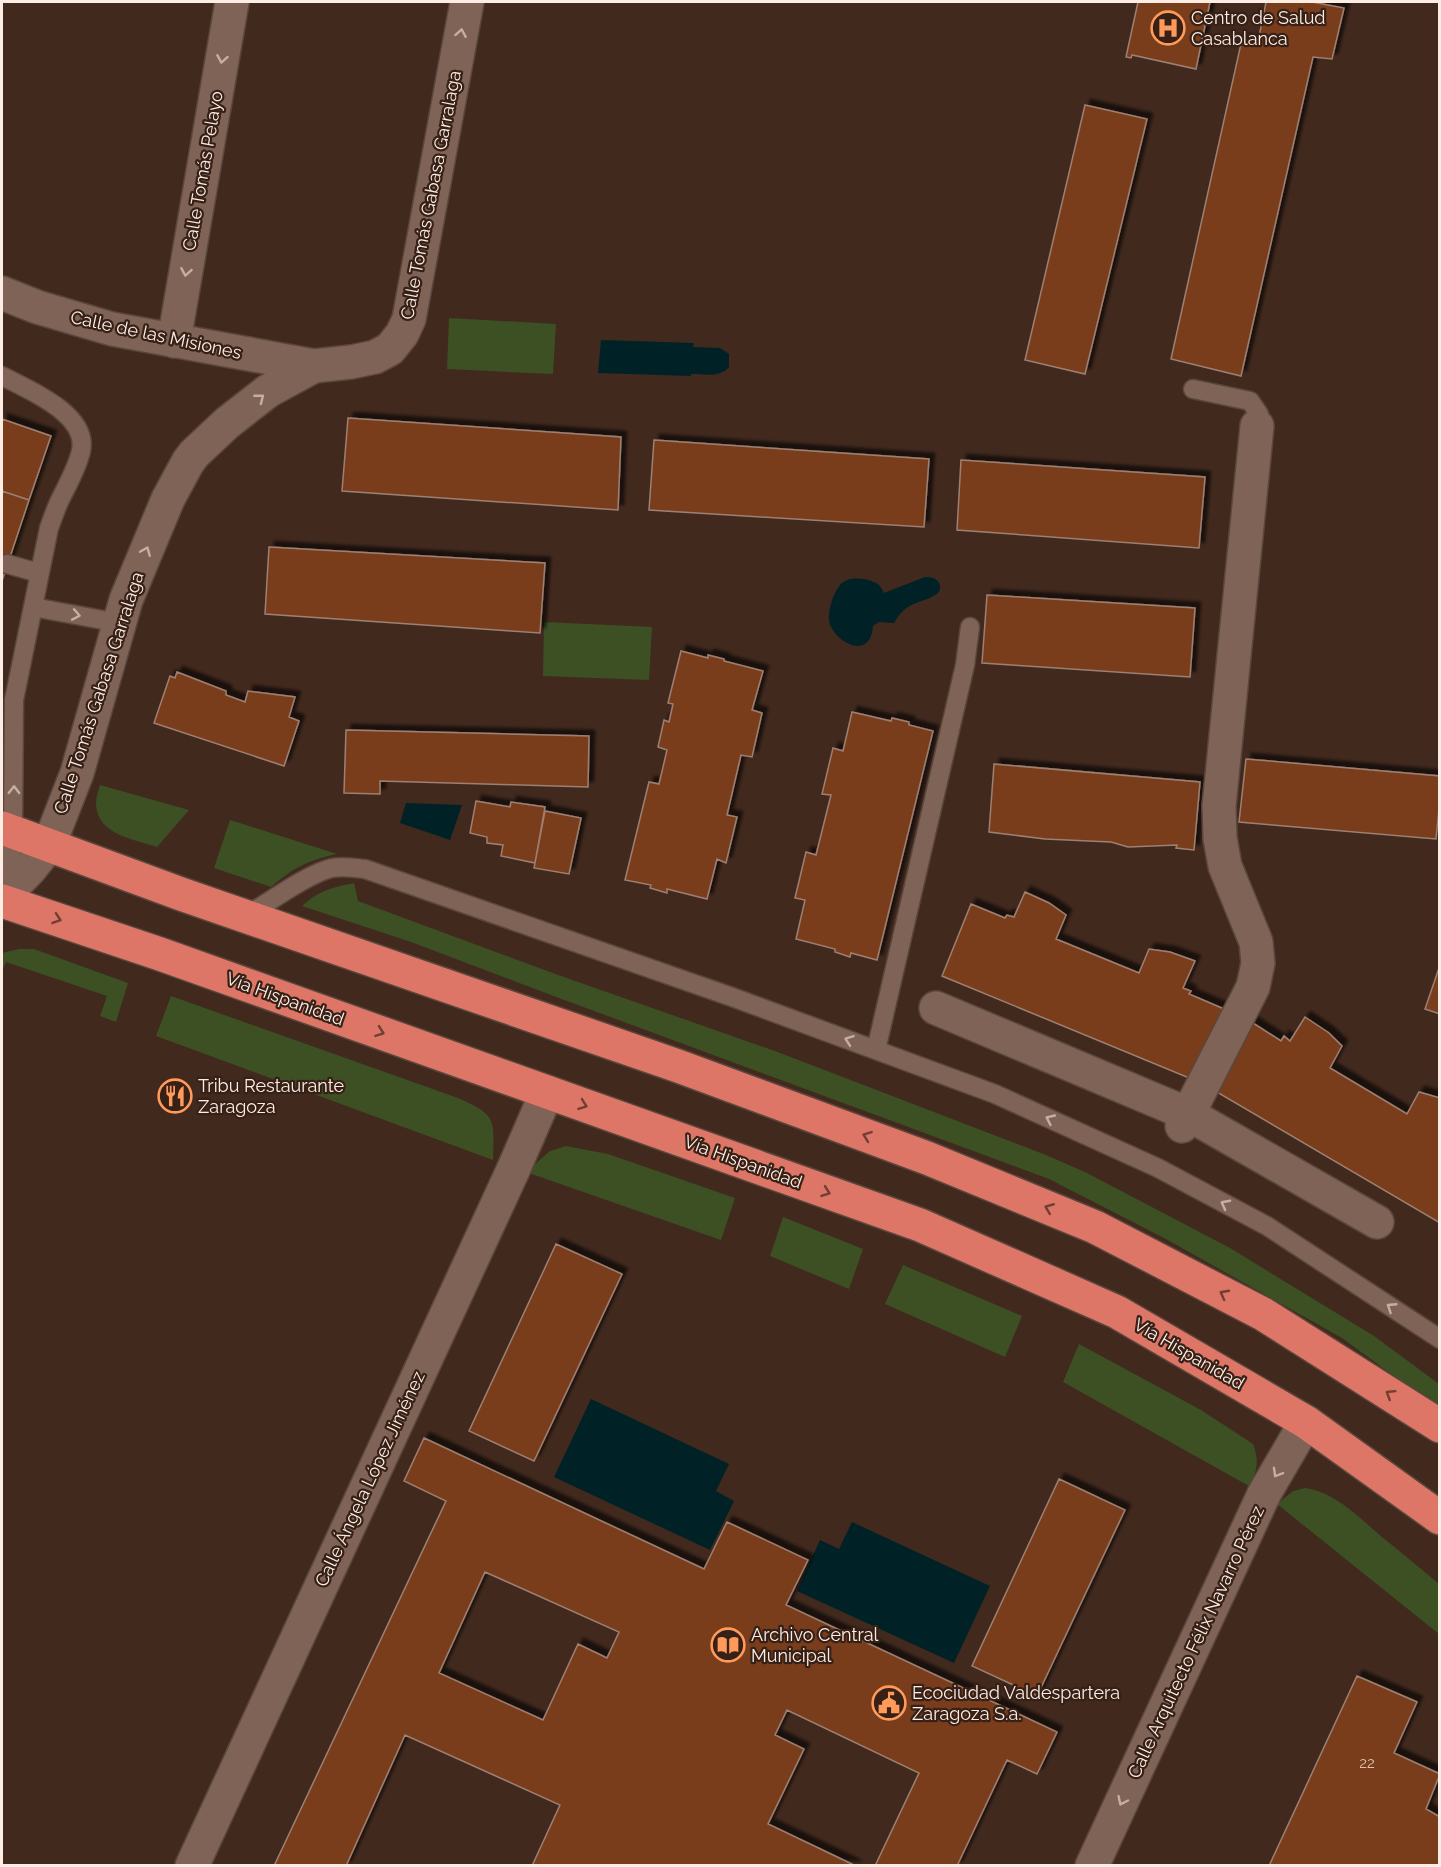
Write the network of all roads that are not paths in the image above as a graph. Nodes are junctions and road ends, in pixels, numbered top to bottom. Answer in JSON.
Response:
{"nodes":[{"id":1,"x":232,"y":2,"type":"edge"},
{"id":2,"x":467,"y":2,"type":"edge"},
{"id":3,"x":2,"y":293,"type":"edge"},
{"id":4,"x":174,"y":340,"type":"junction"},
{"id":5,"x":314,"y":366,"type":"junction"},
{"id":6,"x":2,"y":376,"type":"edge"},
{"id":7,"x":1193,"y":389,"type":"dead end"},
{"id":8,"x":1257,"y":426,"type":"joint"},
{"id":9,"x":7,"y":564,"type":"dead end"},
{"id":10,"x":39,"y":573,"type":"junction"},
{"id":11,"x":33,"y":607,"type":"junction"},
{"id":12,"x":119,"y":623,"type":"junction"},
{"id":13,"x":970,"y":627,"type":"dead end"},
{"id":14,"x":8,"y":697,"type":"edge"},
{"id":15,"x":7,"y":830,"type":"edge"},
{"id":16,"x":49,"y":845,"type":"junction"},
{"id":17,"x":4,"y":897,"type":"edge"},
{"id":18,"x":246,"y":916,"type":"junction"},
{"id":19,"x":936,"y":1008,"type":"dead end"},
{"id":20,"x":876,"y":1050,"type":"junction"},
{"id":21,"x":547,"y":1092,"type":"junction"},
{"id":22,"x":1185,"y":1120,"type":"junction"},
{"id":23,"x":1377,"y":1222,"type":"dead end"},
{"id":24,"x":1440,"y":1339,"type":"edge"},
{"id":25,"x":1306,"y":1422,"type":"junction"},
{"id":26,"x":1440,"y":1426,"type":"edge"},
{"id":27,"x":1440,"y":1518,"type":"edge"},
{"id":28,"x":192,"y":1866,"type":"edge"},
{"id":29,"x":1092,"y":1866,"type":"edge"}],
"edges":[{"from":1,"to":4,"type":"street","name":"Calle Tomás Pelayo","one_way":true},
{"from":5,"to":2,"type":"street","name":"Calle Tomás Gabasa Garralaga","one_way":true},
{"from":3,"to":4,"type":"street","name":"Calle de las Misiones"},
{"from":4,"to":5,"type":"street","name":"Calle de las Misiones"},
{"from":12,"to":5,"type":"street","name":"Calle Tomás Gabasa Garralaga","one_way":true},
{"from":6,"to":10,"type":"lane"},
{"from":7,"to":8,"type":"lane"},
{"from":8,"to":22,"type":"street"},
{"from":9,"to":10,"type":"lane"},
{"from":10,"to":11,"type":"lane"},
{"from":11,"to":12,"type":"lane","one_way":true},
{"from":11,"to":14,"type":"lane"},
{"from":12,"to":16,"type":"street","name":"Calle Tomás Gabasa Garralaga"},
{"from":13,"to":20,"type":"lane"},
{"from":15,"to":14,"type":"lane","one_way":true},
{"from":15,"to":16,"type":"highway"},
{"from":15,"to":17,"type":"lane"},
{"from":16,"to":17,"type":"street","name":"Calle Tomás Gabasa Garralaga"},
{"from":16,"to":18,"type":"highway"},
{"from":17,"to":21,"type":"highway","name":"Vía Hispanidad","one_way":true},
{"from":20,"to":18,"type":"lane","one_way":true},
{"from":26,"to":18,"type":"highway","one_way":true},
{"from":19,"to":22,"type":"street"},
{"from":24,"to":20,"type":"lane","one_way":true},
{"from":21,"to":25,"type":"highway","name":"Vía Hispanidad","one_way":true},
{"from":21,"to":28,"type":"street","name":"Calle Ángela López Jiménez"},
{"from":22,"to":23,"type":"street"},
{"from":25,"to":27,"type":"highway","name":"Vía Hispanidad"},
{"from":25,"to":29,"type":"street","name":"Calle Arquitecto Félix Navarro Pérez","one_way":true}]}
